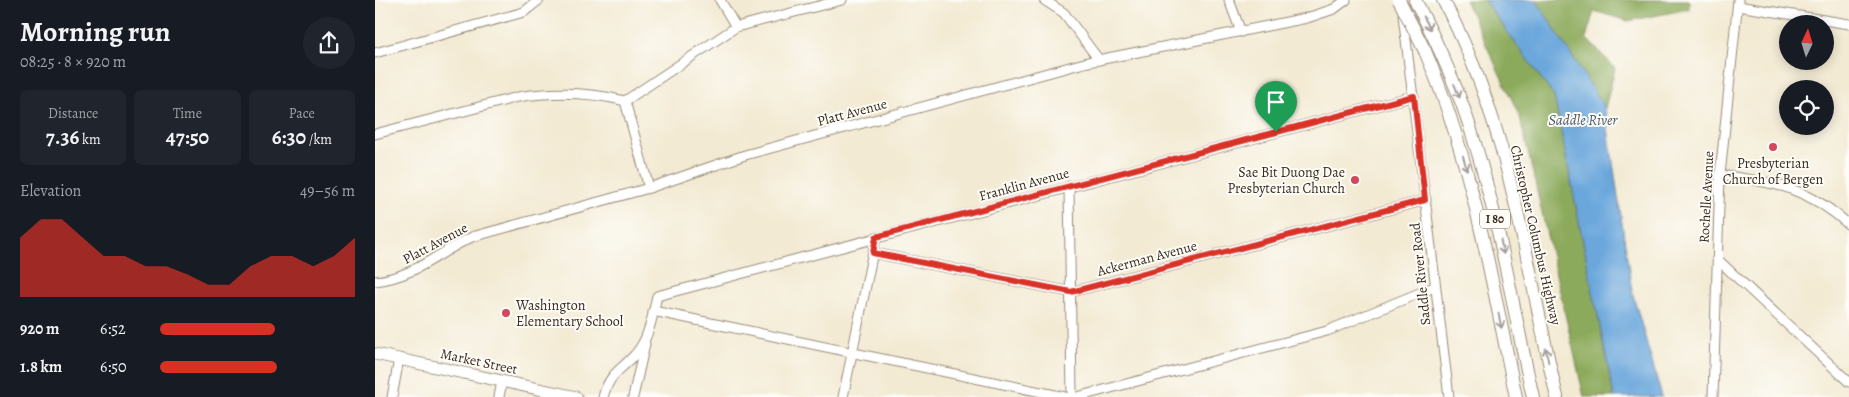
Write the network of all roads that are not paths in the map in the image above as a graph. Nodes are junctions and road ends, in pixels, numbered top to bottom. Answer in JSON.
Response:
{"nodes":[{"id":1,"x":539,"y":0,"type":"edge"},
{"id":2,"x":720,"y":0,"type":"edge"},
{"id":3,"x":842,"y":0,"type":"edge"},
{"id":4,"x":1044,"y":0,"type":"edge"},
{"id":5,"x":1229,"y":0,"type":"edge"},
{"id":6,"x":1346,"y":0,"type":"edge"},
{"id":7,"x":1400,"y":0,"type":"edge"},
{"id":8,"x":1415,"y":0,"type":"edge"},
{"id":9,"x":1443,"y":0,"type":"edge"},
{"id":10,"x":1738,"y":3,"type":"edge"},
{"id":11,"x":1849,"y":24,"type":"edge"},
{"id":12,"x":736,"y":28,"type":"junction"},
{"id":13,"x":1241,"y":32,"type":"junction"},
{"id":14,"x":375,"y":53,"type":"edge"},
{"id":15,"x":1099,"y":60,"type":"junction"},
{"id":16,"x":1414,"y":96,"type":"junction"},
{"id":17,"x":625,"y":101,"type":"junction"},
{"id":18,"x":375,"y":134,"type":"edge"},
{"id":19,"x":1720,"y":175,"type":"junction"},
{"id":20,"x":1069,"y":186,"type":"junction"},
{"id":21,"x":649,"y":188,"type":"junction"},
{"id":22,"x":1425,"y":200,"type":"junction"},
{"id":23,"x":1849,"y":225,"type":"edge"},
{"id":24,"x":876,"y":237,"type":"junction"},
{"id":25,"x":873,"y":253,"type":"junction"},
{"id":26,"x":1717,"y":259,"type":"junction"},
{"id":27,"x":375,"y":281,"type":"edge"},
{"id":28,"x":1434,"y":287,"type":"junction"},
{"id":29,"x":1071,"y":292,"type":"junction"},
{"id":30,"x":653,"y":311,"type":"junction"},
{"id":31,"x":648,"y":333,"type":"junction"},
{"id":32,"x":853,"y":353,"type":"junction"},
{"id":33,"x":375,"y":354,"type":"edge"},
{"id":34,"x":399,"y":359,"type":"junction"},
{"id":35,"x":502,"y":381,"type":"junction"},
{"id":36,"x":1849,"y":382,"type":"edge"},
{"id":37,"x":393,"y":397,"type":"edge"},
{"id":38,"x":499,"y":397,"type":"edge"},
{"id":39,"x":576,"y":397,"type":"edge"},
{"id":40,"x":603,"y":397,"type":"edge"},
{"id":41,"x":633,"y":397,"type":"edge"},
{"id":42,"x":843,"y":397,"type":"edge"},
{"id":43,"x":1065,"y":397,"type":"edge"},
{"id":44,"x":1072,"y":397,"type":"edge"},
{"id":45,"x":1077,"y":397,"type":"edge"},
{"id":46,"x":1449,"y":397,"type":"edge"},
{"id":47,"x":1516,"y":397,"type":"edge"},
{"id":48,"x":1533,"y":397,"type":"edge"},
{"id":49,"x":1557,"y":397,"type":"edge"},
{"id":50,"x":1713,"y":397,"type":"edge"}],
"edges":[{"from":1,"to":14,"type":"street"},
{"from":2,"to":12,"type":"street"},
{"from":3,"to":12,"type":"street"},
{"from":4,"to":15,"type":"street"},
{"from":5,"to":13,"type":"street"},
{"from":6,"to":13,"type":"street","name":"Platt Avenue"},
{"from":7,"to":16,"type":"street","name":"Saddle River Road"},
{"from":7,"to":47,"type":"highway","number":"I 80","one_way":true,"bridge":true},
{"from":8,"to":48,"type":"highway","number":"I 80","one_way":true},
{"from":49,"to":9,"type":"highway","name":"Christopher Columbus Highway","number":"I 80","one_way":true},
{"from":10,"to":11,"type":"street"},
{"from":10,"to":19,"type":"street","name":"Rochelle Avenue"},
{"from":12,"to":17,"type":"street"},
{"from":13,"to":15,"type":"street","name":"Platt Avenue"},
{"from":15,"to":21,"type":"street","name":"Platt Avenue"},
{"from":16,"to":20,"type":"street","name":"Franklin Avenue"},
{"from":16,"to":22,"type":"street","name":"Saddle River Road"},
{"from":17,"to":18,"type":"street"},
{"from":17,"to":21,"type":"street"},
{"from":19,"to":23,"type":"street"},
{"from":19,"to":26,"type":"street","name":"Rochelle Avenue"},
{"from":20,"to":24,"type":"street","name":"Franklin Avenue"},
{"from":20,"to":29,"type":"street"},
{"from":21,"to":27,"type":"street","name":"Platt Avenue"},
{"from":22,"to":28,"type":"street","name":"Saddle River Road"},
{"from":22,"to":29,"type":"street","name":"Ackerman Avenue"},
{"from":24,"to":25,"type":"street"},
{"from":24,"to":30,"type":"street","name":"Franklin Avenue"},
{"from":25,"to":29,"type":"street","name":"Ackerman Avenue"},
{"from":25,"to":32,"type":"street"},
{"from":26,"to":36,"type":"street"},
{"from":26,"to":50,"type":"street","name":"Rochelle Avenue"},
{"from":28,"to":45,"type":"street"},
{"from":28,"to":46,"type":"street","name":"Saddle River Road"},
{"from":29,"to":44,"type":"street"},
{"from":30,"to":31,"type":"street"},
{"from":30,"to":32,"type":"street"},
{"from":31,"to":40,"type":"street"},
{"from":31,"to":41,"type":"street"},
{"from":32,"to":42,"type":"street"},
{"from":32,"to":43,"type":"street"},
{"from":33,"to":34,"type":"main road","name":"Market Street"},
{"from":34,"to":35,"type":"main road","name":"Market Street"},
{"from":34,"to":37,"type":"street"},
{"from":35,"to":38,"type":"street"},
{"from":35,"to":39,"type":"main road","name":"Market Street"}]}
